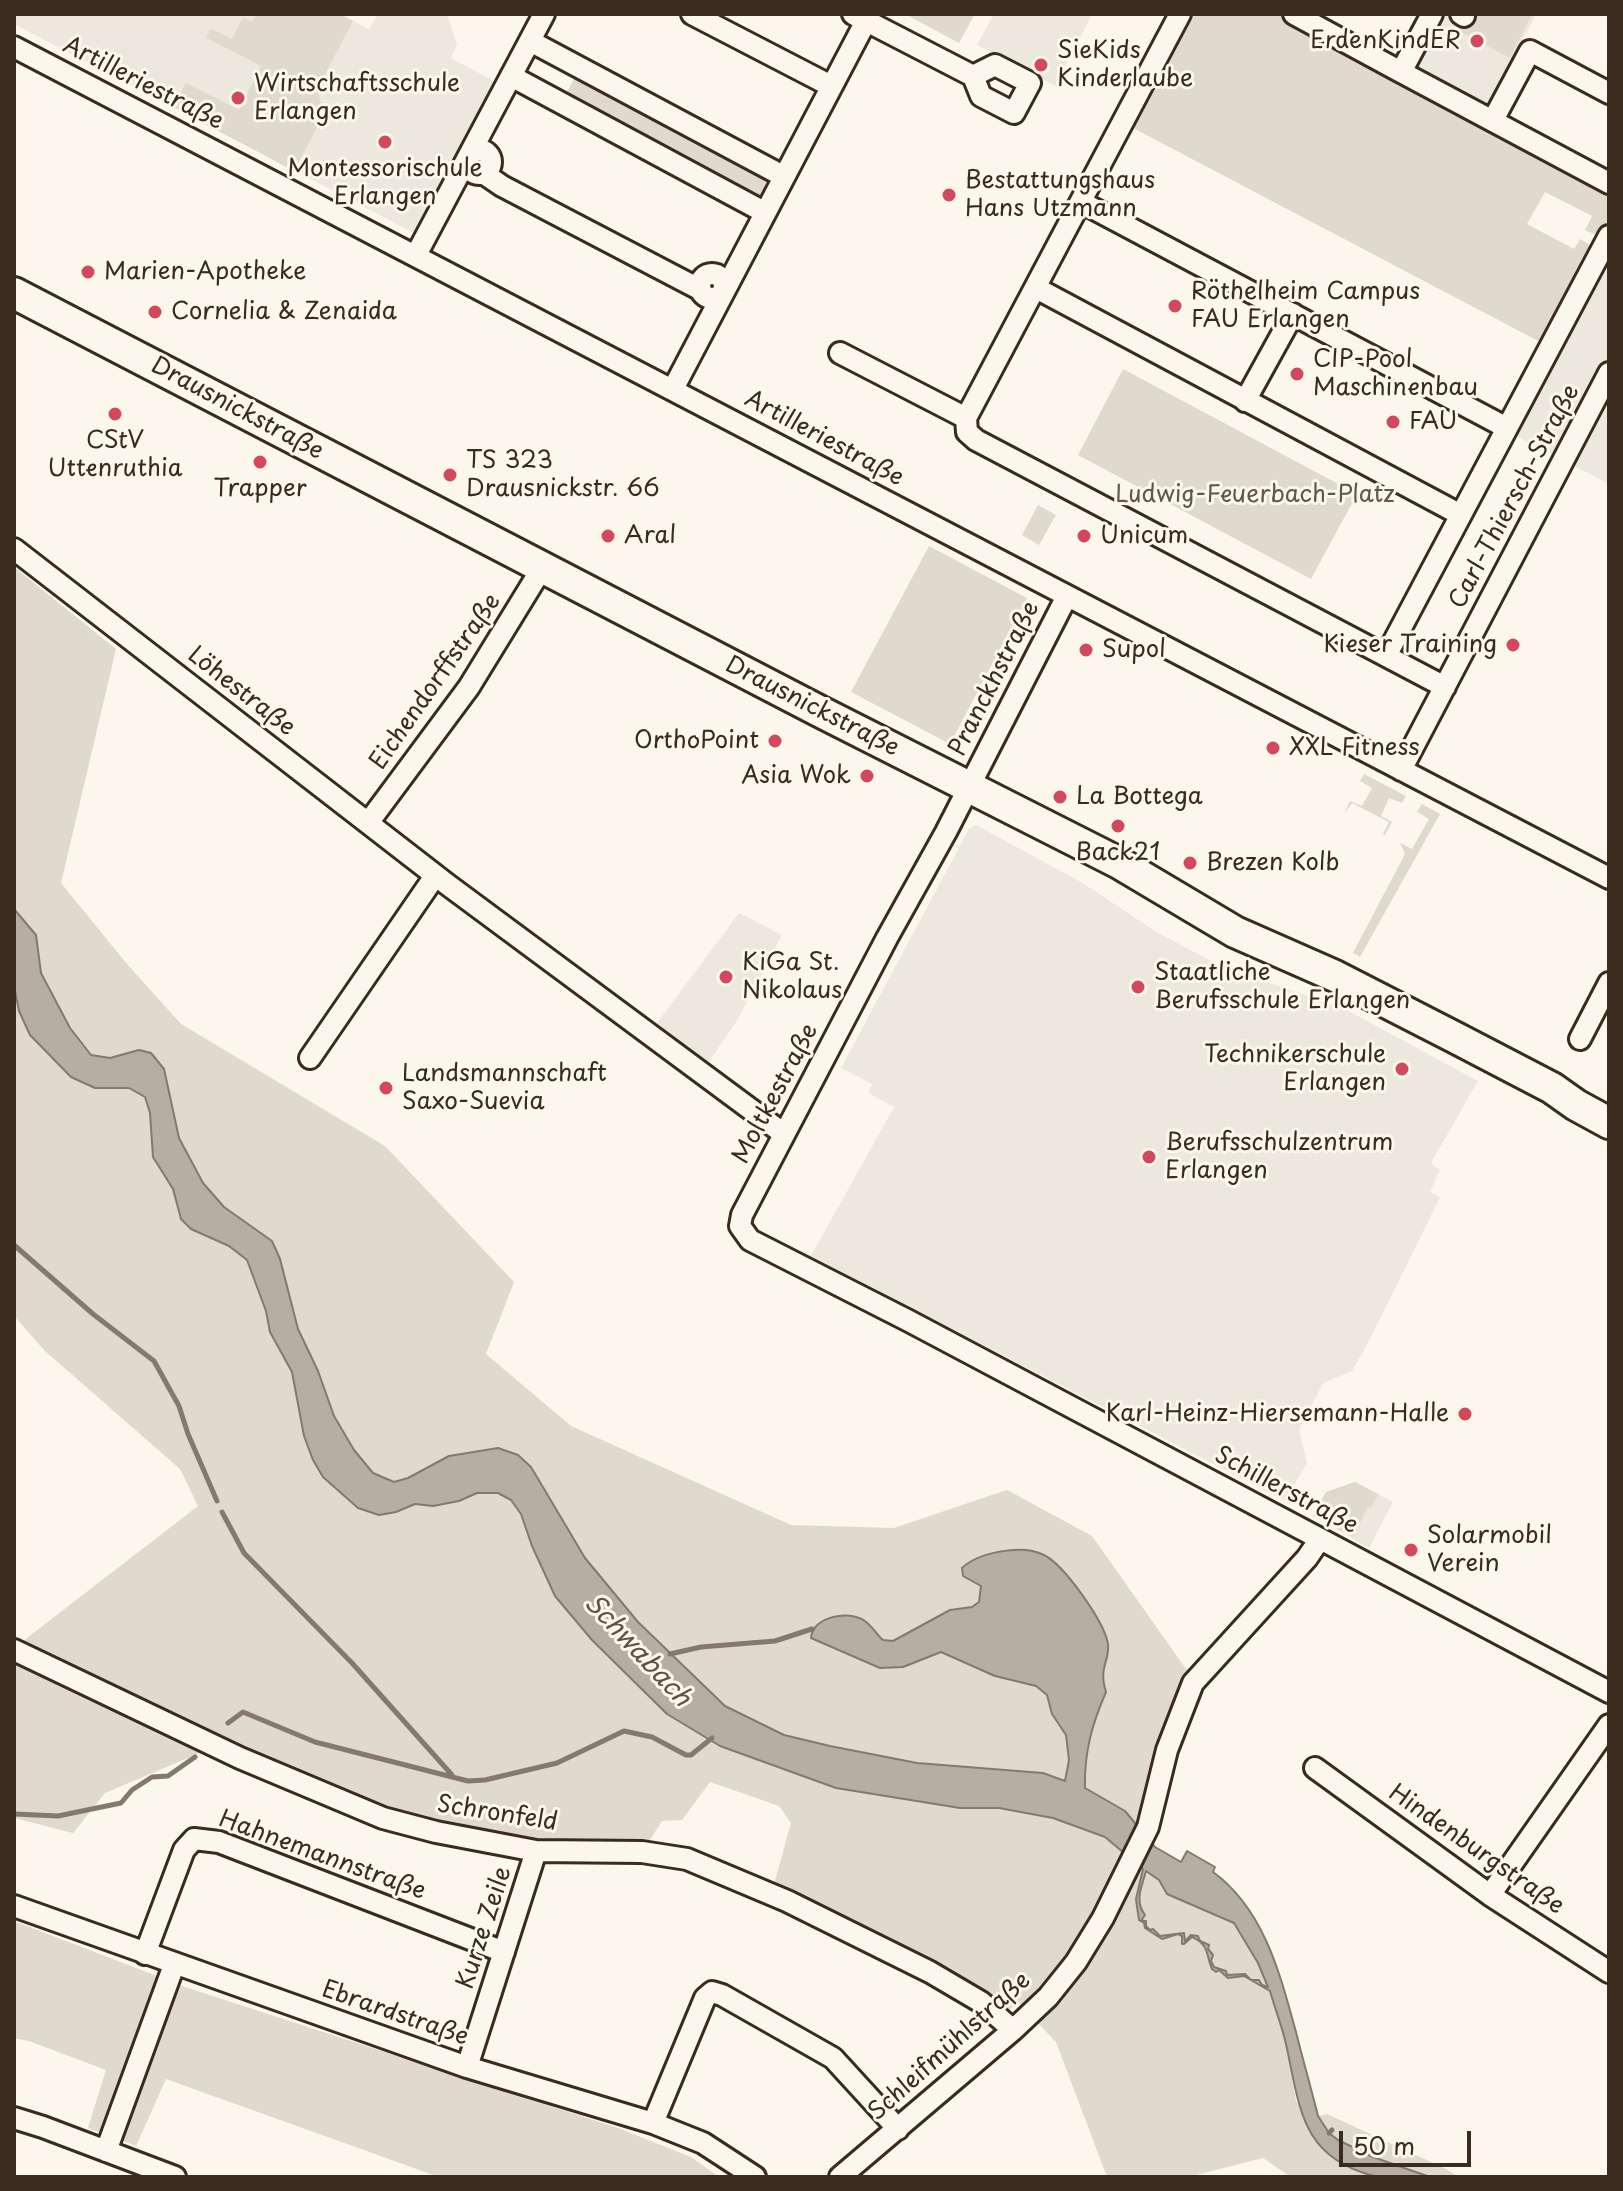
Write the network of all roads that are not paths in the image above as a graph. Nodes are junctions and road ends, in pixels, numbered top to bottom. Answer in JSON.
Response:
{"nodes":[{"id":1,"x":544,"y":14,"type":"edge"},
{"id":2,"x":692,"y":14,"type":"edge"},
{"id":3,"x":1180,"y":14,"type":"edge"},
{"id":4,"x":1294,"y":14,"type":"edge"},
{"id":5,"x":1432,"y":14,"type":"edge"},
{"id":6,"x":859,"y":17,"type":"edge"},
{"id":7,"x":530,"y":41,"type":"junction"},
{"id":8,"x":14,"y":47,"type":"edge"},
{"id":9,"x":1401,"y":72,"type":"junction"},
{"id":10,"x":511,"y":76,"type":"junction"},
{"id":11,"x":973,"y":76,"type":"dead end"},
{"id":12,"x":831,"y":86,"type":"junction"},
{"id":13,"x":1609,"y":93,"type":"edge"},
{"id":14,"x":1493,"y":120,"type":"junction"},
{"id":15,"x":468,"y":157,"type":"junction"},
{"id":16,"x":783,"y":176,"type":"junction"},
{"id":17,"x":1609,"y":183,"type":"edge"},
{"id":18,"x":1081,"y":202,"type":"junction"},
{"id":19,"x":764,"y":212,"type":"junction"},
{"id":20,"x":1609,"y":236,"type":"edge"},
{"id":21,"x":416,"y":255,"type":"junction"},
{"id":22,"x":1036,"y":288,"type":"junction"},
{"id":23,"x":722,"y":291,"type":"junction"},
{"id":24,"x":14,"y":293,"type":"edge"},
{"id":25,"x":1293,"y":314,"type":"junction"},
{"id":26,"x":840,"y":353,"type":"dead end"},
{"id":27,"x":1609,"y":373,"type":"edge"},
{"id":28,"x":673,"y":389,"type":"junction"},
{"id":29,"x":1245,"y":401,"type":"junction"},
{"id":30,"x":966,"y":418,"type":"junction"},
{"id":31,"x":1507,"y":428,"type":"junction"},
{"id":32,"x":1461,"y":515,"type":"junction"},
{"id":33,"x":14,"y":549,"type":"edge"},
{"id":34,"x":542,"y":568,"type":"junction"},
{"id":35,"x":1067,"y":596,"type":"junction"},
{"id":36,"x":1386,"y":656,"type":"junction"},
{"id":37,"x":1445,"y":687,"type":"junction"},
{"id":38,"x":1401,"y":770,"type":"junction"},
{"id":39,"x":970,"y":787,"type":"junction"},
{"id":40,"x":368,"y":823,"type":"junction"},
{"id":41,"x":435,"y":876,"type":"junction"},
{"id":42,"x":1609,"y":878,"type":"edge"},
{"id":43,"x":1609,"y":983,"type":"edge"},
{"id":44,"x":1580,"y":1039,"type":"dead end"},
{"id":45,"x":310,"y":1058,"type":"dead end"},
{"id":46,"x":1609,"y":1123,"type":"edge"},
{"id":47,"x":784,"y":1134,"type":"junction"},
{"id":48,"x":742,"y":1215,"type":"joint"},
{"id":49,"x":1320,"y":1539,"type":"junction"},
{"id":50,"x":14,"y":1650,"type":"edge"},
{"id":51,"x":1609,"y":1692,"type":"edge"},
{"id":52,"x":1609,"y":1725,"type":"edge"},
{"id":53,"x":1315,"y":1768,"type":"dead end"},
{"id":54,"x":536,"y":1851,"type":"junction"},
{"id":55,"x":1490,"y":1895,"type":"junction"},
{"id":56,"x":14,"y":1906,"type":"edge"},
{"id":57,"x":504,"y":1952,"type":"junction"},
{"id":58,"x":145,"y":1954,"type":"junction"},
{"id":59,"x":174,"y":1965,"type":"junction"},
{"id":60,"x":1609,"y":1972,"type":"edge"},
{"id":61,"x":1013,"y":2030,"type":"junction"},
{"id":62,"x":467,"y":2067,"type":"junction"},
{"id":63,"x":14,"y":2118,"type":"edge"},
{"id":64,"x":653,"y":2123,"type":"junction"},
{"id":65,"x":898,"y":2129,"type":"junction"},
{"id":66,"x":106,"y":2151,"type":"junction"},
{"id":67,"x":175,"y":2177,"type":"edge"},
{"id":68,"x":755,"y":2177,"type":"edge"},
{"id":69,"x":840,"y":2177,"type":"edge"}],
"edges":[{"from":1,"to":7,"type":"street"},
{"from":2,"to":12,"type":"street"},
{"from":3,"to":18,"type":"street"},
{"from":4,"to":9,"type":"street"},
{"from":5,"to":9,"type":"street"},
{"from":6,"to":11,"type":"street"},
{"from":6,"to":12,"type":"street"},
{"from":7,"to":10,"type":"street"},
{"from":7,"to":16,"type":"street"},
{"from":8,"to":21,"type":"street","name":"Artilleriestraße"},
{"from":9,"to":14,"type":"street"},
{"from":10,"to":15,"type":"street"},
{"from":10,"to":19,"type":"street"},
{"from":12,"to":16,"type":"street"},
{"from":13,"to":14,"type":"street"},
{"from":14,"to":17,"type":"street"},
{"from":15,"to":21,"type":"street"},
{"from":15,"to":23,"type":"street"},
{"from":16,"to":19,"type":"street"},
{"from":18,"to":22,"type":"street"},
{"from":18,"to":25,"type":"street"},
{"from":19,"to":23,"type":"street"},
{"from":20,"to":31,"type":"street"},
{"from":21,"to":28,"type":"street","name":"Artilleriestraße"},
{"from":22,"to":29,"type":"street"},
{"from":22,"to":30,"type":"street"},
{"from":23,"to":28,"type":"street"},
{"from":24,"to":34,"type":"main road","name":"Drausnickstraße"},
{"from":25,"to":29,"type":"street"},
{"from":25,"to":31,"type":"street"},
{"from":26,"to":30,"type":"street"},
{"from":27,"to":37,"type":"street","name":"Carl-Thiersch-Straße"},
{"from":28,"to":35,"type":"street","name":"Artilleriestraße"},
{"from":29,"to":32,"type":"street"},
{"from":30,"to":36,"type":"street"},
{"from":31,"to":32,"type":"street"},
{"from":32,"to":36,"type":"street"},
{"from":33,"to":40,"type":"street","name":"Löhestraße"},
{"from":34,"to":39,"type":"main road","name":"Drausnickstraße"},
{"from":34,"to":40,"type":"street","name":"Eichendorffstraße"},
{"from":35,"to":38,"type":"street","name":"Artilleriestraße"},
{"from":35,"to":39,"type":"street","name":"Pranckhstraße"},
{"from":36,"to":37,"type":"street"},
{"from":37,"to":38,"type":"street","name":"Carl-Thiersch-Straße"},
{"from":38,"to":42,"type":"street","name":"Artilleriestraße"},
{"from":39,"to":46,"type":"main road","name":"Drausnickstraße"},
{"from":39,"to":47,"type":"street","name":"Moltkestraße"},
{"from":40,"to":41,"type":"street","name":"Löhestraße"},
{"from":41,"to":45,"type":"street"},
{"from":41,"to":47,"type":"street","name":"Löhestraße"},
{"from":43,"to":44,"type":"street"},
{"from":47,"to":48,"type":"street","name":"Moltkestraße"},
{"from":48,"to":49,"type":"street","name":"Schillerstraße"},
{"from":49,"to":51,"type":"street","name":"Schillerstraße"},
{"from":49,"to":61,"type":"street","name":"Schleifmühlstraße"},
{"from":50,"to":54,"type":"street","name":"Schronfeld"},
{"from":52,"to":55,"type":"street"},
{"from":53,"to":55,"type":"street","name":"Hindenburgstraße"},
{"from":54,"to":57,"type":"street","name":"Kurze Zeile"},
{"from":54,"to":61,"type":"street","name":"Schronfeld"},
{"from":55,"to":60,"type":"street","name":"Hindenburgstraße"},
{"from":56,"to":58,"type":"street","name":"Ebrardstraße"},
{"from":57,"to":58,"type":"street","name":"Hahnemannstraße"},
{"from":57,"to":62,"type":"street","name":"Kurze Zeile"},
{"from":58,"to":59,"type":"street","name":"Ebrardstraße"},
{"from":59,"to":62,"type":"street","name":"Ebrardstraße"},
{"from":59,"to":66,"type":"street"},
{"from":61,"to":65,"type":"street","name":"Schleifmühlstraße"},
{"from":62,"to":64,"type":"street","name":"Ebrardstraße"},
{"from":63,"to":66,"type":"street"},
{"from":64,"to":65,"type":"street"},
{"from":64,"to":68,"type":"street","name":"Ebrardstraße"},
{"from":65,"to":69,"type":"street","name":"Schleifmühlstraße"},
{"from":66,"to":67,"type":"street"}]}
